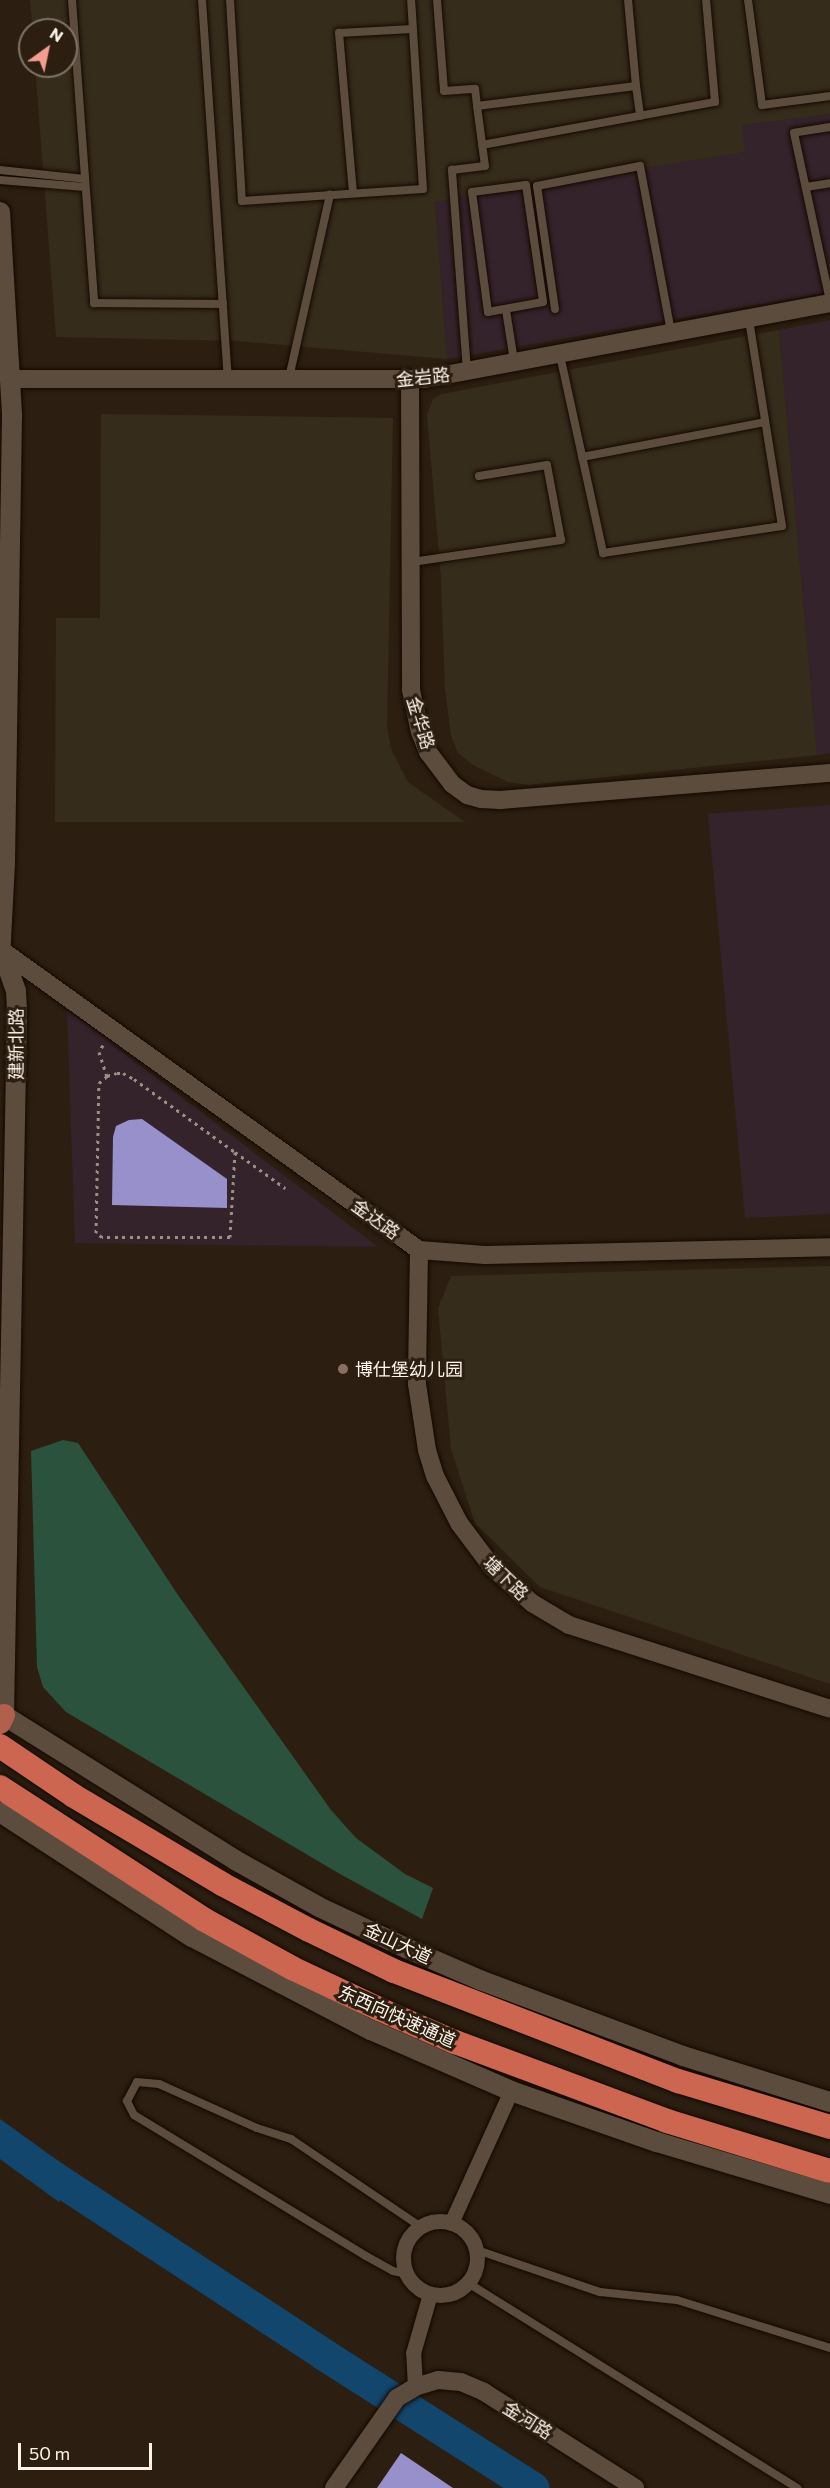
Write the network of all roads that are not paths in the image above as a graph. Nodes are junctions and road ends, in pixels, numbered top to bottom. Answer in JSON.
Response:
{"nodes":[{"id":1,"x":72,"y":0,"type":"edge"},
{"id":2,"x":202,"y":0,"type":"edge"},
{"id":3,"x":230,"y":0,"type":"edge"},
{"id":4,"x":411,"y":0,"type":"edge"},
{"id":5,"x":437,"y":0,"type":"edge"},
{"id":6,"x":628,"y":0,"type":"edge"},
{"id":7,"x":706,"y":0,"type":"edge"},
{"id":8,"x":748,"y":0,"type":"edge"},
{"id":9,"x":412,"y":28,"type":"junction"},
{"id":10,"x":636,"y":86,"type":"junction"},
{"id":11,"x":830,"y":96,"type":"edge"},
{"id":12,"x":477,"y":106,"type":"junction"},
{"id":13,"x":640,"y":116,"type":"junction"},
{"id":14,"x":830,"y":127,"type":"edge"},
{"id":15,"x":482,"y":145,"type":"junction"},
{"id":16,"x":0,"y":170,"type":"edge"},
{"id":17,"x":0,"y":180,"type":"edge"},
{"id":18,"x":85,"y":183,"type":"junction"},
{"id":19,"x":830,"y":183,"type":"edge"},
{"id":20,"x":806,"y":187,"type":"junction"},
{"id":21,"x":353,"y":193,"type":"junction"},
{"id":22,"x":330,"y":195,"type":"junction"},
{"id":23,"x":0,"y":212,"type":"edge"},
{"id":24,"x":830,"y":302,"type":"edge"},
{"id":25,"x":223,"y":304,"type":"junction"},
{"id":26,"x":555,"y":309,"type":"dead end"},
{"id":27,"x":506,"y":310,"type":"junction"},
{"id":28,"x":748,"y":320,"type":"junction"},
{"id":29,"x":672,"y":333,"type":"junction"},
{"id":30,"x":560,"y":354,"type":"junction"},
{"id":31,"x":515,"y":363,"type":"junction"},
{"id":32,"x":466,"y":372,"type":"junction"},
{"id":33,"x":10,"y":379,"type":"junction"},
{"id":34,"x":228,"y":380,"type":"junction"},
{"id":35,"x":288,"y":380,"type":"junction"},
{"id":36,"x":410,"y":380,"type":"junction"},
{"id":37,"x":765,"y":422,"type":"junction"},
{"id":38,"x":5,"y":451,"type":"edge"},
{"id":39,"x":582,"y":457,"type":"junction"},
{"id":40,"x":479,"y":476,"type":"dead end"},
{"id":41,"x":4,"y":547,"type":"edge"},
{"id":42,"x":410,"y":562,"type":"junction"},
{"id":43,"x":4,"y":580,"type":"edge"},
{"id":44,"x":830,"y":773,"type":"edge"},
{"id":45,"x":1,"y":953,"type":"edge"},
{"id":46,"x":830,"y":1247,"type":"edge"},
{"id":47,"x":419,"y":1250,"type":"junction"},
{"id":48,"x":830,"y":1709,"type":"edge"},
{"id":49,"x":2,"y":1717,"type":"edge"},
{"id":50,"x":0,"y":1746,"type":"edge"},
{"id":51,"x":0,"y":1787,"type":"edge"},
{"id":52,"x":0,"y":1812,"type":"edge"},
{"id":53,"x":511,"y":2091,"type":"junction"},
{"id":54,"x":830,"y":2102,"type":"edge"},
{"id":55,"x":830,"y":2127,"type":"edge"},
{"id":56,"x":830,"y":2171,"type":"edge"},
{"id":57,"x":830,"y":2194,"type":"edge"},
{"id":58,"x":451,"y":2223,"type":"junction"},
{"id":59,"x":421,"y":2227,"type":"junction"},
{"id":60,"x":477,"y":2250,"type":"junction"},
{"id":61,"x":407,"y":2274,"type":"junction"},
{"id":62,"x":468,"y":2283,"type":"junction"},
{"id":63,"x":430,"y":2294,"type":"junction"},
{"id":64,"x":830,"y":2348,"type":"edge"},
{"id":65,"x":414,"y":2387,"type":"junction"},
{"id":66,"x":334,"y":2488,"type":"edge"},
{"id":67,"x":635,"y":2488,"type":"edge"},
{"id":68,"x":797,"y":2488,"type":"edge"}],
"edges":[{"from":1,"to":18,"type":"lane"},
{"from":2,"to":25,"type":"lane"},
{"from":3,"to":22,"type":"lane"},
{"from":4,"to":9,"type":"lane"},
{"from":5,"to":12,"type":"lane"},
{"from":6,"to":10,"type":"lane"},
{"from":7,"to":13,"type":"lane"},
{"from":8,"to":11,"type":"lane"},
{"from":9,"to":21,"type":"lane"},
{"from":9,"to":21,"type":"lane"},
{"from":10,"to":12,"type":"lane"},
{"from":10,"to":13,"type":"lane"},
{"from":12,"to":15,"type":"lane"},
{"from":13,"to":15,"type":"lane"},
{"from":14,"to":20,"type":"lane"},
{"from":15,"to":32,"type":"lane"},
{"from":16,"to":18,"type":"lane"},
{"from":17,"to":18,"type":"lane"},
{"from":18,"to":25,"type":"lane"},
{"from":19,"to":20,"type":"lane"},
{"from":20,"to":24,"type":"lane"},
{"from":21,"to":22,"type":"lane"},
{"from":22,"to":35,"type":"lane"},
{"from":23,"to":33,"type":"main road","name":"建新北路"},
{"from":24,"to":28,"type":"street","name":"金岩路"},
{"from":25,"to":34,"type":"lane"},
{"from":26,"to":29,"type":"lane"},
{"from":27,"to":27,"type":"lane"},
{"from":27,"to":31,"type":"lane"},
{"from":28,"to":29,"type":"street","name":"金岩路"},
{"from":28,"to":37,"type":"lane"},
{"from":29,"to":30,"type":"street","name":"金岩路"},
{"from":30,"to":31,"type":"street","name":"金岩路"},
{"from":30,"to":39,"type":"lane"},
{"from":31,"to":32,"type":"street","name":"金岩路"},
{"from":32,"to":36,"type":"street","name":"金岩路"},
{"from":33,"to":34,"type":"street","name":"金岩路"},
{"from":33,"to":38,"type":"main road","name":"建新北路"},
{"from":34,"to":35,"type":"street","name":"金岩路"},
{"from":35,"to":36,"type":"street","name":"金岩路"},
{"from":36,"to":42,"type":"street","name":"金华路"},
{"from":37,"to":39,"type":"lane"},
{"from":37,"to":39,"type":"lane"},
{"from":38,"to":41,"type":"main road","name":"建新北路"},
{"from":40,"to":42,"type":"lane"},
{"from":41,"to":43,"type":"main road","name":"建新北路"},
{"from":42,"to":44,"type":"street","name":"金华路"},
{"from":43,"to":45,"type":"main road","name":"建新北路"},
{"from":45,"to":47,"type":"street","name":"金达路"},
{"from":45,"to":49,"type":"main road","name":"建新北路"},
{"from":46,"to":47,"type":"street","name":"金达路"},
{"from":47,"to":48,"type":"street","name":"塘下路"},
{"from":49,"to":54,"type":"main road","name":"金山大道"},
{"from":50,"to":55,"type":"highway"},
{"from":51,"to":56,"type":"highway","name":"东西向快速通道"},
{"from":52,"to":53,"type":"main road"},
{"from":53,"to":57,"type":"main road"},
{"from":53,"to":58,"type":"street"},
{"from":58,"to":59,"type":"street"},
{"from":58,"to":60,"type":"street"},
{"from":59,"to":61,"type":"street"},
{"from":59,"to":61,"type":"lane"},
{"from":60,"to":62,"type":"street"},
{"from":60,"to":64,"type":"lane"},
{"from":61,"to":63,"type":"street"},
{"from":62,"to":63,"type":"street"},
{"from":62,"to":68,"type":"lane"},
{"from":63,"to":65,"type":"street"},
{"from":65,"to":66,"type":"street"},
{"from":65,"to":67,"type":"street","name":"金河路"}]}
